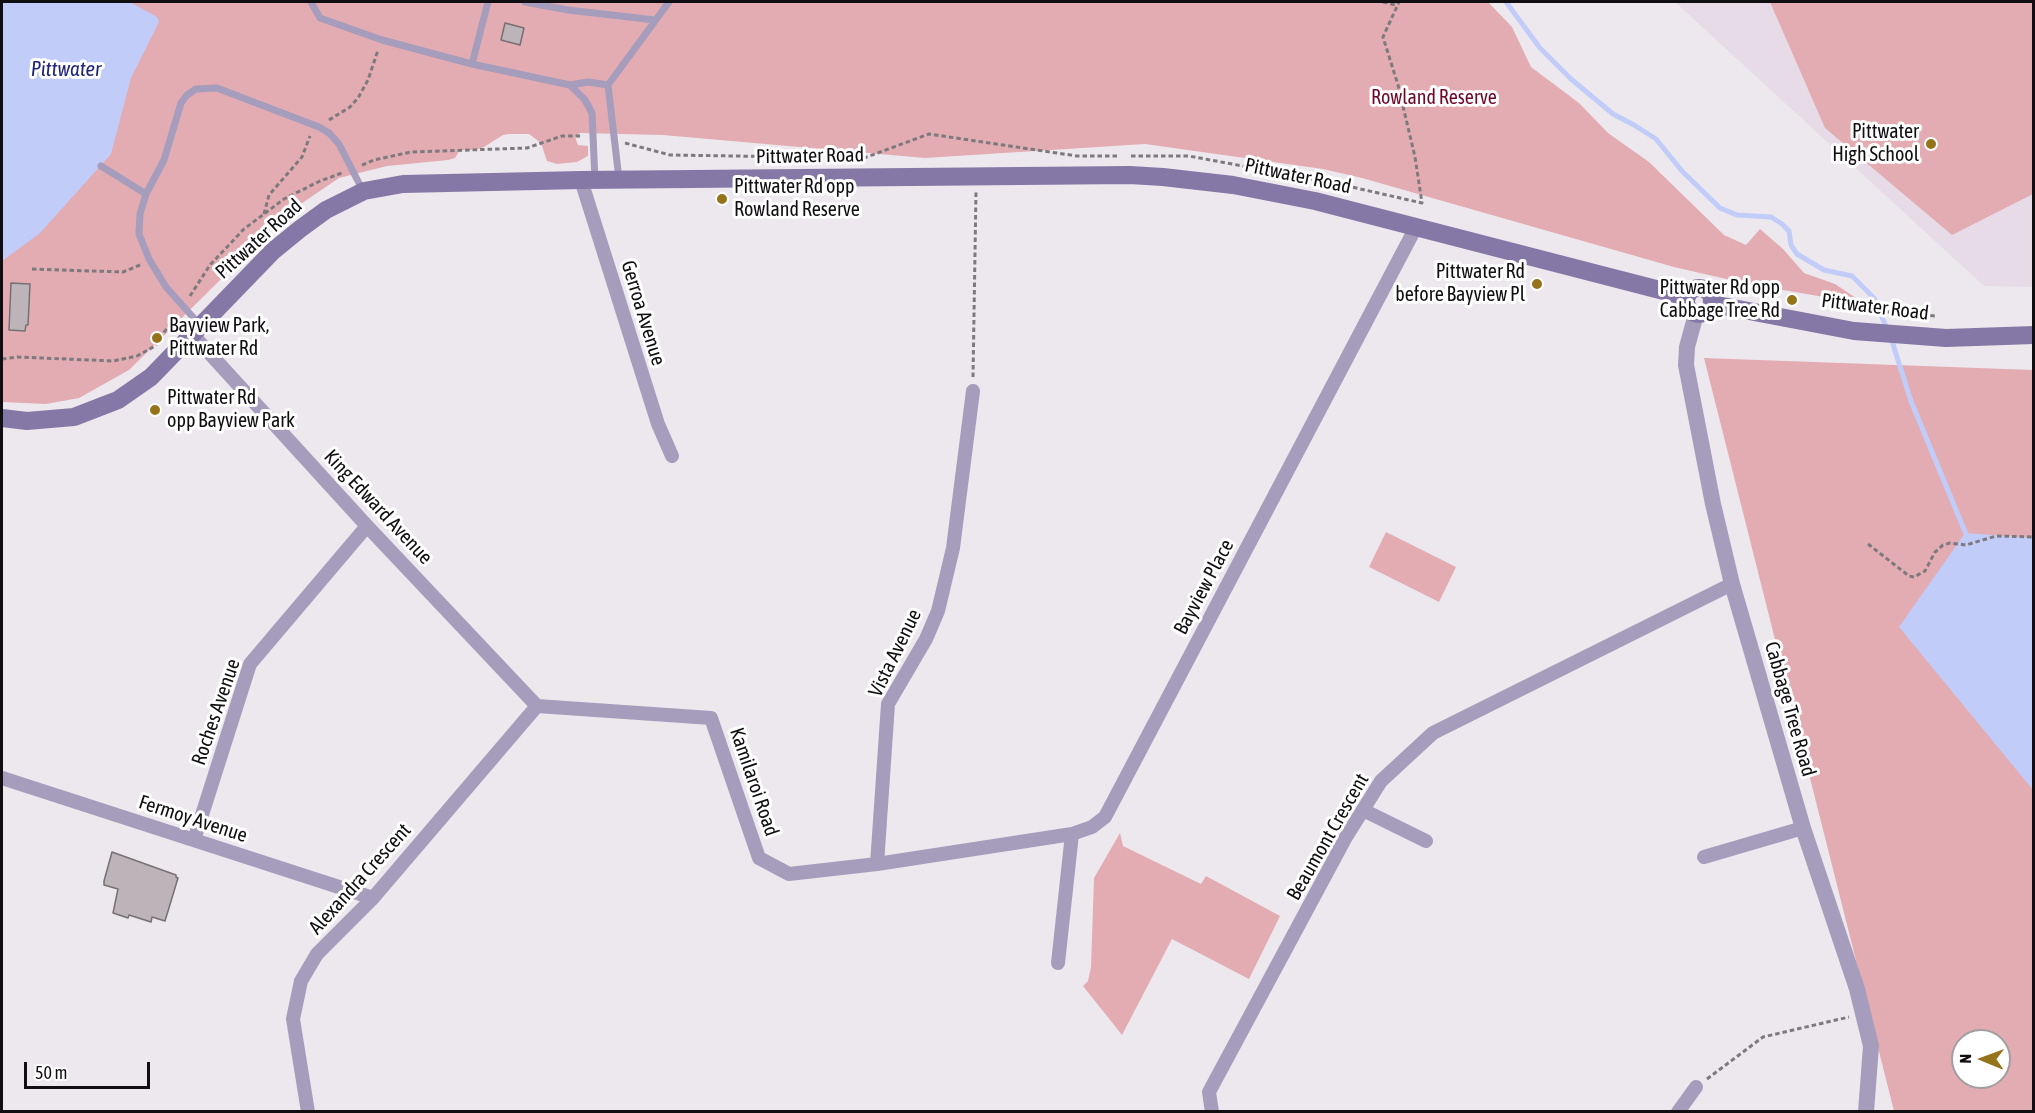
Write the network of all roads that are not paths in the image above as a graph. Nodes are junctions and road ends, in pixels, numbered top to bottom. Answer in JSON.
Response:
{"nodes":[{"id":1,"x":311,"y":2,"type":"edge"},
{"id":2,"x":488,"y":2,"type":"edge"},
{"id":3,"x":525,"y":2,"type":"edge"},
{"id":4,"x":669,"y":2,"type":"edge"},
{"id":5,"x":655,"y":20,"type":"junction"},
{"id":6,"x":471,"y":64,"type":"junction"},
{"id":7,"x":608,"y":84,"type":"junction"},
{"id":8,"x":570,"y":85,"type":"junction"},
{"id":9,"x":101,"y":166,"type":"dead end"},
{"id":10,"x":588,"y":180,"type":"junction"},
{"id":11,"x":619,"y":181,"type":"junction"},
{"id":12,"x":364,"y":191,"type":"junction"},
{"id":13,"x":146,"y":194,"type":"junction"},
{"id":14,"x":1416,"y":227,"type":"junction"},
{"id":15,"x":1687,"y":297,"type":"junction"},
{"id":16,"x":1712,"y":304,"type":"junction"},
{"id":17,"x":1696,"y":314,"type":"junction"},
{"id":18,"x":196,"y":330,"type":"junction"},
{"id":19,"x":2034,"y":335,"type":"edge"},
{"id":20,"x":973,"y":391,"type":"road end"},
{"id":21,"x":2,"y":418,"type":"edge"},
{"id":22,"x":672,"y":456,"type":"dead end"},
{"id":23,"x":367,"y":526,"type":"junction"},
{"id":24,"x":1731,"y":584,"type":"junction"},
{"id":25,"x":537,"y":706,"type":"junction"},
{"id":26,"x":2,"y":778,"type":"edge"},
{"id":27,"x":1364,"y":810,"type":"junction"},
{"id":28,"x":1803,"y":828,"type":"junction"},
{"id":29,"x":1072,"y":834,"type":"junction"},
{"id":30,"x":194,"y":840,"type":"junction"},
{"id":31,"x":1426,"y":841,"type":"dead end"},
{"id":32,"x":1704,"y":857,"type":"dead end"},
{"id":33,"x":877,"y":864,"type":"junction"},
{"id":34,"x":374,"y":898,"type":"junction"},
{"id":35,"x":1058,"y":963,"type":"dead end"},
{"id":36,"x":1696,"y":1087,"type":"road end"},
{"id":37,"x":308,"y":1112,"type":"edge"},
{"id":38,"x":1212,"y":1112,"type":"edge"},
{"id":39,"x":1678,"y":1112,"type":"edge"},
{"id":40,"x":1866,"y":1112,"type":"edge"}],
"edges":[{"from":1,"to":6,"type":"lane"},
{"from":2,"to":6,"type":"lane"},
{"from":3,"to":5,"type":"lane"},
{"from":4,"to":5,"type":"lane"},
{"from":5,"to":7,"type":"lane"},
{"from":6,"to":8,"type":"lane"},
{"from":7,"to":8,"type":"lane"},
{"from":7,"to":11,"type":"lane"},
{"from":8,"to":10,"type":"lane"},
{"from":9,"to":13,"type":"lane"},
{"from":10,"to":11,"type":"main road","name":"Pittwater Road"},
{"from":10,"to":12,"type":"main road","name":"Pittwater Road"},
{"from":10,"to":22,"type":"street","name":"Gerroa Avenue"},
{"from":11,"to":14,"type":"main road","name":"Pittwater Road"},
{"from":12,"to":13,"type":"lane"},
{"from":12,"to":18,"type":"main road","name":"Pittwater Road"},
{"from":13,"to":18,"type":"lane"},
{"from":14,"to":15,"type":"main road","name":"Pittwater Road"},
{"from":14,"to":29,"type":"street","name":"Bayview Place"},
{"from":15,"to":16,"type":"main road"},
{"from":15,"to":17,"type":"main road"},
{"from":16,"to":17,"type":"main road"},
{"from":16,"to":19,"type":"main road","name":"Pittwater Road"},
{"from":17,"to":24,"type":"street","name":"Cabbage Tree Road"},
{"from":18,"to":21,"type":"main road","name":"Pittwater Road"},
{"from":18,"to":23,"type":"street","name":"King Edward Avenue"},
{"from":20,"to":33,"type":"street","name":"Vista Avenue"},
{"from":23,"to":25,"type":"street","name":"King Edward Avenue"},
{"from":23,"to":30,"type":"street","name":"Roches Avenue"},
{"from":24,"to":27,"type":"street","name":"Beaumont Crescent"},
{"from":24,"to":28,"type":"street","name":"Cabbage Tree Road"},
{"from":25,"to":33,"type":"street","name":"Kamilaroi Road"},
{"from":25,"to":34,"type":"street","name":"Alexandra Crescent"},
{"from":26,"to":30,"type":"street","name":"Fermoy Avenue"},
{"from":27,"to":31,"type":"street"},
{"from":27,"to":38,"type":"street","name":"Beaumont Crescent"},
{"from":28,"to":32,"type":"street"},
{"from":28,"to":40,"type":"street","name":"Cabbage Tree Road"},
{"from":29,"to":33,"type":"street","name":"Kamilaroi Road"},
{"from":29,"to":35,"type":"street"},
{"from":30,"to":34,"type":"street","name":"Fermoy Avenue"},
{"from":34,"to":37,"type":"street","name":"Alexandra Crescent"},
{"from":36,"to":39,"type":"street"}]}
